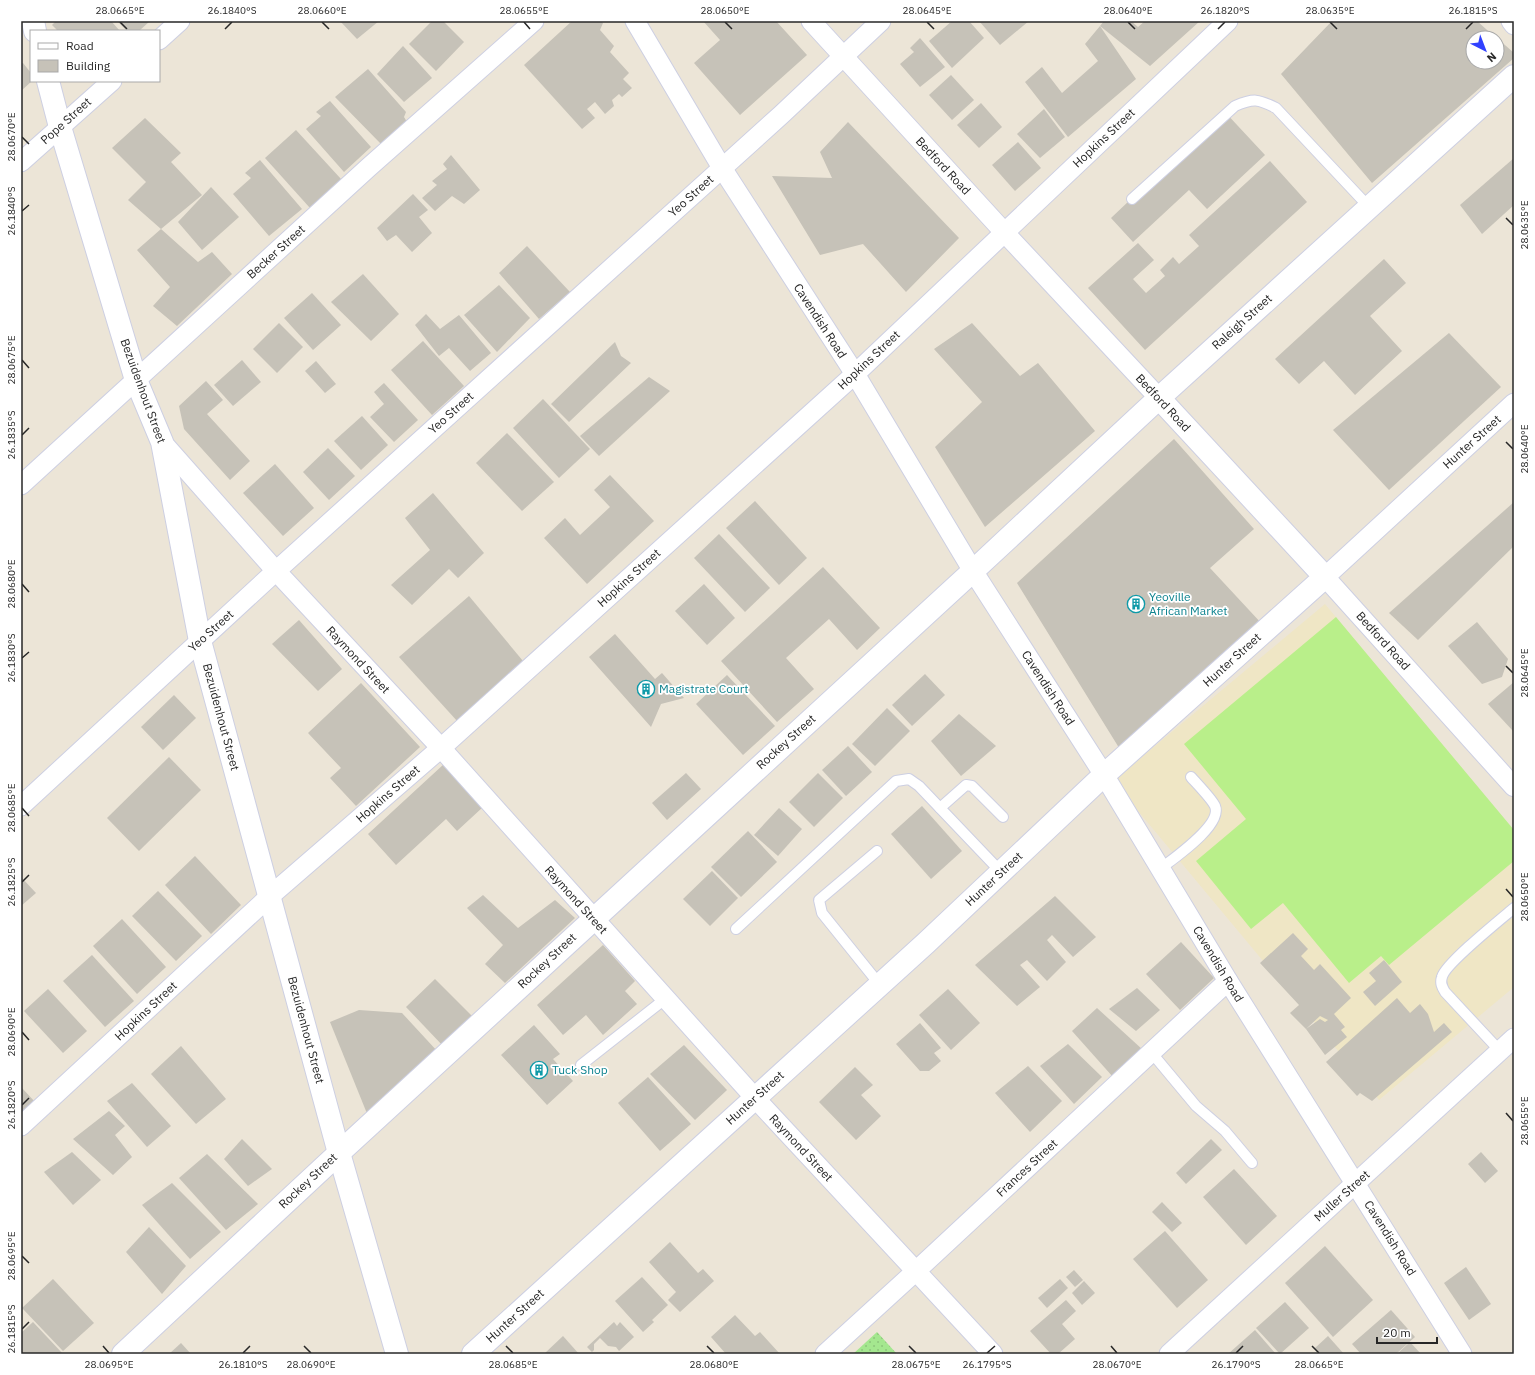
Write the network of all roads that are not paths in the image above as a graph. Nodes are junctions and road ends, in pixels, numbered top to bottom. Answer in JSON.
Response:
{"nodes":[{"id":1,"x":180,"y":21,"type":"edge"},
{"id":2,"x":534,"y":21,"type":"edge"},
{"id":3,"x":635,"y":21,"type":"edge"},
{"id":4,"x":811,"y":21,"type":"edge"},
{"id":5,"x":881,"y":21,"type":"edge"},
{"id":6,"x":1228,"y":21,"type":"edge"},
{"id":7,"x":1511,"y":21,"type":"edge"},
{"id":8,"x":1514,"y":25,"type":"edge"},
{"id":9,"x":160,"y":39,"type":"edge"},
{"id":10,"x":843,"y":57,"type":"junction"},
{"id":11,"x":1514,"y":76,"type":"edge"},
{"id":12,"x":48,"y":82,"type":"edge"},
{"id":13,"x":111,"y":82,"type":"edge"},
{"id":14,"x":60,"y":126,"type":"junction"},
{"id":15,"x":21,"y":162,"type":"edge"},
{"id":16,"x":722,"y":168,"type":"junction"},
{"id":17,"x":1132,"y":199,"type":"dead end"},
{"id":18,"x":1369,"y":207,"type":"junction"},
{"id":19,"x":1004,"y":232,"type":"junction"},
{"id":20,"x":855,"y":374,"type":"junction"},
{"id":21,"x":136,"y":380,"type":"junction"},
{"id":22,"x":1159,"y":398,"type":"junction"},
{"id":23,"x":1514,"y":404,"type":"edge"},
{"id":24,"x":162,"y":442,"type":"junction"},
{"id":25,"x":21,"y":485,"type":"edge"},
{"id":26,"x":276,"y":571,"type":"junction"},
{"id":27,"x":973,"y":571,"type":"junction"},
{"id":28,"x":1325,"y":577,"type":"junction"},
{"id":29,"x":200,"y":641,"type":"junction"},
{"id":30,"x":441,"y":748,"type":"junction"},
{"id":31,"x":1104,"y":775,"type":"junction"},
{"id":32,"x":1191,"y":777,"type":"dead end"},
{"id":33,"x":1514,"y":787,"type":"edge"},
{"id":34,"x":21,"y":806,"type":"edge"},
{"id":35,"x":940,"y":808,"type":"junction"},
{"id":36,"x":1003,"y":817,"type":"dead end"},
{"id":37,"x":877,"y":851,"type":"dead end"},
{"id":38,"x":1160,"y":869,"type":"junction"},
{"id":39,"x":1001,"y":872,"type":"junction"},
{"id":40,"x":270,"y":896,"type":"junction"},
{"id":41,"x":1514,"y":908,"type":"edge"},
{"id":42,"x":593,"y":919,"type":"junction"},
{"id":43,"x":736,"y":928,"type":"dead end"},
{"id":44,"x":1228,"y":981,"type":"junction"},
{"id":45,"x":880,"y":985,"type":"junction"},
{"id":46,"x":665,"y":999,"type":"junction"},
{"id":47,"x":1514,"y":1038,"type":"edge"},
{"id":48,"x":1500,"y":1051,"type":"junction"},
{"id":49,"x":1151,"y":1052,"type":"junction"},
{"id":50,"x":581,"y":1065,"type":"dead end"},
{"id":51,"x":755,"y":1098,"type":"junction"},
{"id":52,"x":21,"y":1126,"type":"edge"},
{"id":53,"x":338,"y":1153,"type":"junction"},
{"id":54,"x":1252,"y":1163,"type":"dead end"},
{"id":55,"x":1355,"y":1184,"type":"junction"},
{"id":56,"x":916,"y":1271,"type":"junction"},
{"id":57,"x":123,"y":1354,"type":"edge"},
{"id":58,"x":397,"y":1354,"type":"edge"},
{"id":59,"x":473,"y":1354,"type":"edge"},
{"id":60,"x":825,"y":1354,"type":"edge"},
{"id":61,"x":993,"y":1354,"type":"edge"},
{"id":62,"x":1169,"y":1354,"type":"edge"},
{"id":63,"x":1462,"y":1354,"type":"edge"}],
"edges":[{"from":1,"to":9,"type":"street"},
{"from":2,"to":21,"type":"street","name":"Becker Street"},
{"from":3,"to":16,"type":"street","name":"Cavendish Road"},
{"from":4,"to":10,"type":"street","name":"Bedford Road"},
{"from":5,"to":10,"type":"street","name":"Yeo Street"},
{"from":6,"to":19,"type":"street","name":"Hopkins Street"},
{"from":7,"to":8,"type":"street"},
{"from":10,"to":16,"type":"street","name":"Yeo Street"},
{"from":10,"to":19,"type":"street","name":"Bedford Road"},
{"from":11,"to":18,"type":"main road","name":"Raleigh Street"},
{"from":12,"to":14,"type":"main road","name":"Bezuidenhout Street"},
{"from":13,"to":14,"type":"street","name":"Pope Street"},
{"from":14,"to":15,"type":"street","name":"Pope Street"},
{"from":14,"to":21,"type":"main road","name":"Bezuidenhout Street"},
{"from":16,"to":20,"type":"street","name":"Cavendish Road"},
{"from":16,"to":26,"type":"street","name":"Yeo Street"},
{"from":17,"to":18,"type":"lane"},
{"from":18,"to":22,"type":"main road","name":"Raleigh Street"},
{"from":19,"to":20,"type":"street","name":"Hopkins Street"},
{"from":19,"to":22,"type":"street","name":"Bedford Road"},
{"from":20,"to":27,"type":"street","name":"Cavendish Road"},
{"from":20,"to":30,"type":"street","name":"Hopkins Street"},
{"from":21,"to":24,"type":"main road","name":"Bezuidenhout Street"},
{"from":21,"to":25,"type":"street","name":"Becker Street"},
{"from":22,"to":27,"type":"main road","name":"Raleigh Street"},
{"from":22,"to":28,"type":"main road","name":"Bedford Road"},
{"from":23,"to":28,"type":"street","name":"Hunter Street"},
{"from":24,"to":26,"type":"street","name":"Raymond Street"},
{"from":24,"to":29,"type":"main road","name":"Bezuidenhout Street"},
{"from":26,"to":29,"type":"street","name":"Yeo Street"},
{"from":26,"to":30,"type":"street","name":"Raymond Street"},
{"from":27,"to":31,"type":"street","name":"Cavendish Road"},
{"from":27,"to":42,"type":"main road","name":"Rockey Street"},
{"from":28,"to":31,"type":"main road","name":"Hunter Street"},
{"from":28,"to":33,"type":"street","name":"Bedford Road"},
{"from":29,"to":34,"type":"street","name":"Yeo Street"},
{"from":29,"to":40,"type":"main road","name":"Bezuidenhout Street"},
{"from":30,"to":40,"type":"street","name":"Hopkins Street"},
{"from":30,"to":42,"type":"street","name":"Raymond Street"},
{"from":31,"to":38,"type":"street","name":"Cavendish Road"},
{"from":31,"to":39,"type":"main road","name":"Hunter Street"},
{"from":32,"to":38,"type":"lane"},
{"from":35,"to":36,"type":"lane"},
{"from":35,"to":39,"type":"lane"},
{"from":35,"to":43,"type":"lane"},
{"from":37,"to":45,"type":"lane"},
{"from":38,"to":44,"type":"street","name":"Cavendish Road"},
{"from":39,"to":45,"type":"main road","name":"Hunter Street"},
{"from":40,"to":52,"type":"street","name":"Hopkins Street"},
{"from":40,"to":53,"type":"main road","name":"Bezuidenhout Street"},
{"from":41,"to":48,"type":"lane"},
{"from":42,"to":46,"type":"street","name":"Raymond Street"},
{"from":42,"to":53,"type":"main road","name":"Rockey Street"},
{"from":44,"to":49,"type":"street","name":"Frances Street"},
{"from":44,"to":55,"type":"street","name":"Cavendish Road"},
{"from":45,"to":51,"type":"main road","name":"Hunter Street"},
{"from":46,"to":50,"type":"lane"},
{"from":46,"to":51,"type":"street","name":"Raymond Street"},
{"from":47,"to":48,"type":"street","name":"Muller Street"},
{"from":48,"to":55,"type":"street","name":"Muller Street"},
{"from":49,"to":54,"type":"lane"},
{"from":49,"to":56,"type":"street","name":"Frances Street"},
{"from":51,"to":56,"type":"street","name":"Raymond Street"},
{"from":51,"to":59,"type":"main road","name":"Hunter Street"},
{"from":53,"to":57,"type":"main road","name":"Rockey Street"},
{"from":53,"to":58,"type":"main road","name":"Bezuidenhout Street"},
{"from":55,"to":62,"type":"street","name":"Muller Street"},
{"from":55,"to":63,"type":"street","name":"Cavendish Road"},
{"from":56,"to":60,"type":"street","name":"Frances Street"},
{"from":56,"to":61,"type":"street","name":"Raymond Street"}]}
